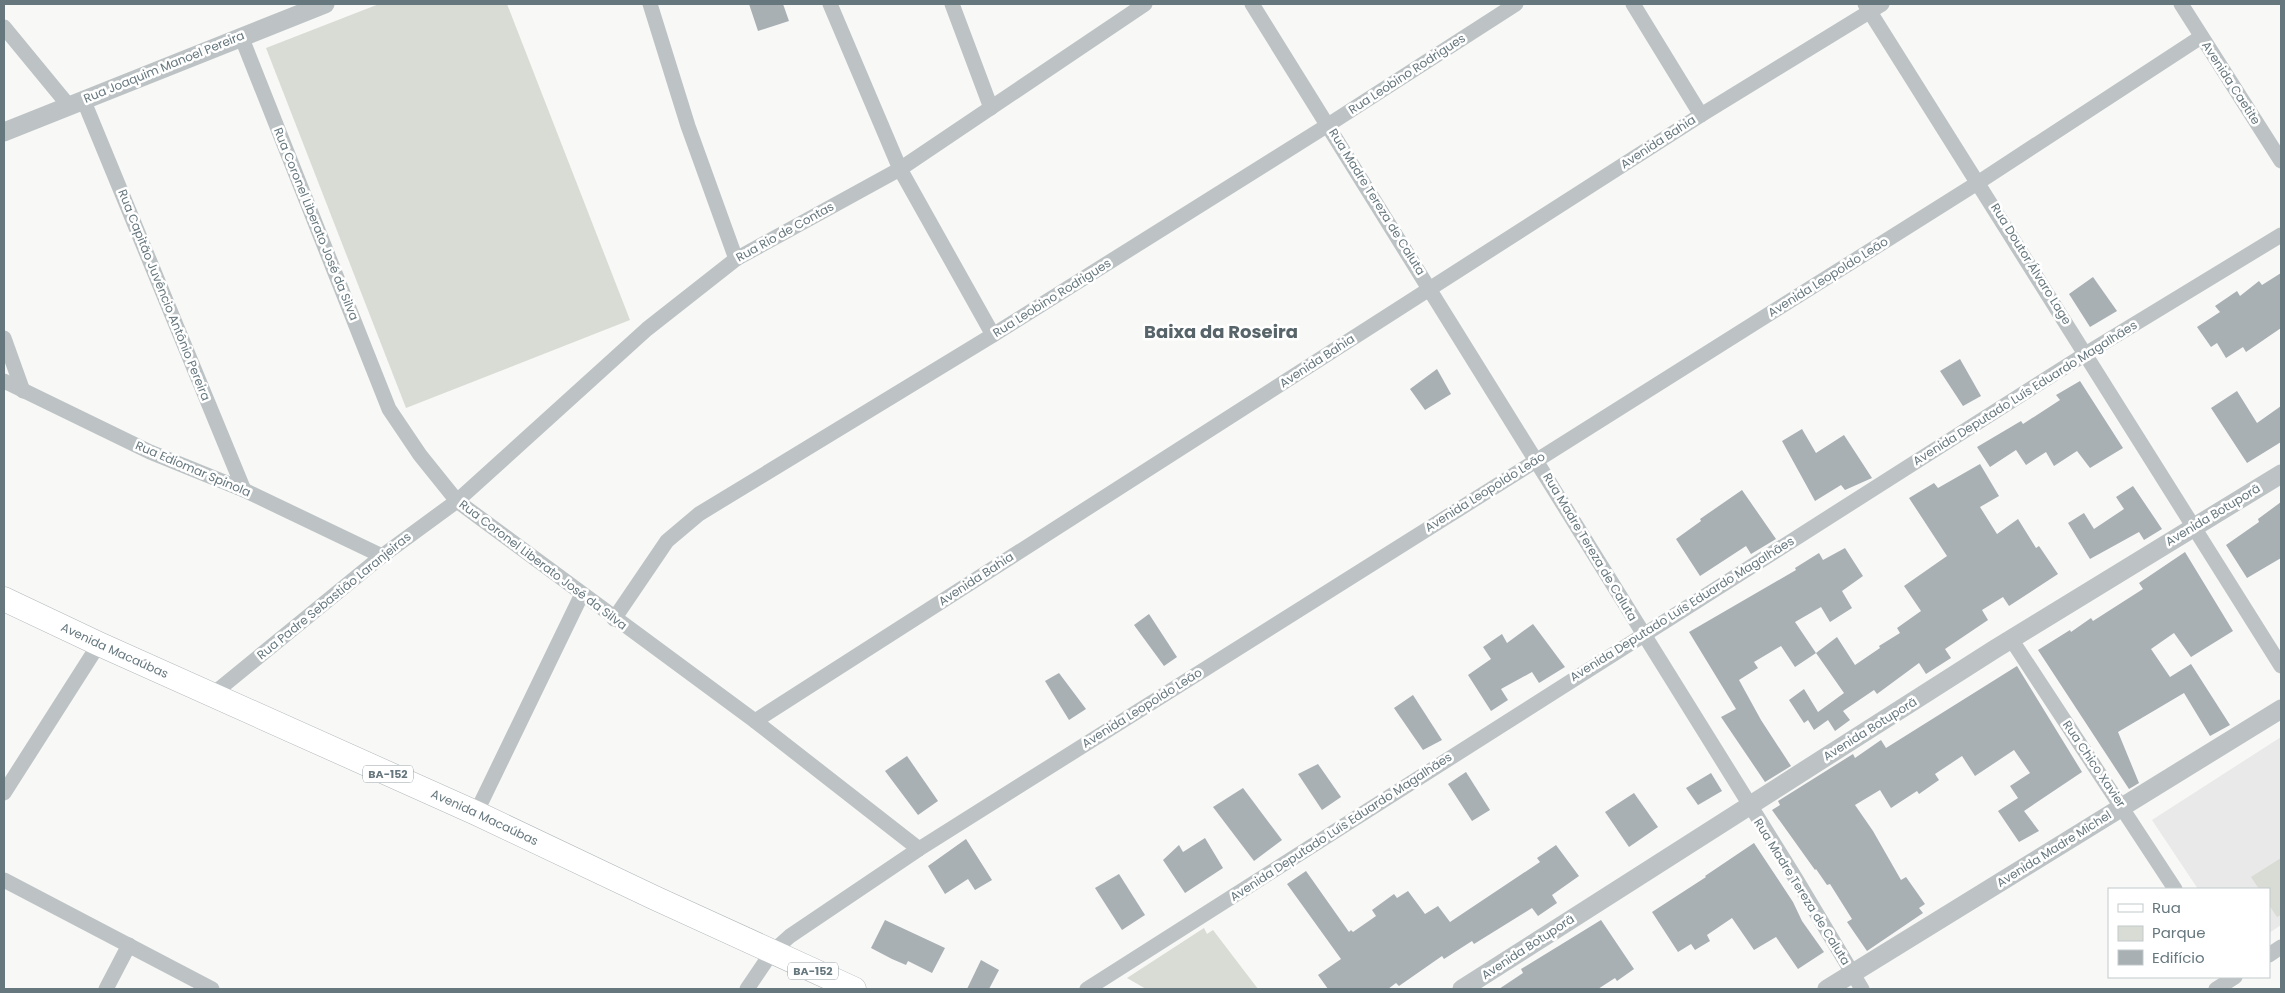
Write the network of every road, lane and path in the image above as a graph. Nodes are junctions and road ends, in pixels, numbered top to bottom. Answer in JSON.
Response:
{"nodes":[{"id":1,"x":325,"y":4,"type":"edge"},
{"id":2,"x":650,"y":4,"type":"edge"},
{"id":3,"x":830,"y":4,"type":"edge"},
{"id":4,"x":952,"y":4,"type":"edge"},
{"id":5,"x":1145,"y":4,"type":"edge"},
{"id":6,"x":1252,"y":4,"type":"edge"},
{"id":7,"x":1516,"y":4,"type":"edge"},
{"id":8,"x":1633,"y":4,"type":"edge"},
{"id":9,"x":2181,"y":4,"type":"edge"},
{"id":10,"x":1872,"y":6,"type":"edge"},
{"id":11,"x":4,"y":27,"type":"edge"},
{"id":12,"x":242,"y":36,"type":"junction"},
{"id":13,"x":2201,"y":37,"type":"junction"},
{"id":14,"x":76,"y":103,"type":"junction"},
{"id":15,"x":991,"y":108,"type":"junction"},
{"id":16,"x":1701,"y":115,"type":"junction"},
{"id":17,"x":1328,"y":125,"type":"junction"},
{"id":18,"x":4,"y":132,"type":"edge"},
{"id":19,"x":2281,"y":161,"type":"edge"},
{"id":20,"x":900,"y":169,"type":"junction"},
{"id":21,"x":1979,"y":182,"type":"junction"},
{"id":22,"x":2281,"y":234,"type":"edge"},
{"id":23,"x":736,"y":259,"type":"junction"},
{"id":24,"x":1430,"y":288,"type":"junction"},
{"id":25,"x":993,"y":335,"type":"junction"},
{"id":26,"x":4,"y":338,"type":"edge"},
{"id":27,"x":2087,"y":353,"type":"junction"},
{"id":28,"x":4,"y":382,"type":"edge"},
{"id":29,"x":22,"y":390,"type":"junction"},
{"id":30,"x":1536,"y":459,"type":"junction"},
{"id":31,"x":2281,"y":474,"type":"edge"},
{"id":32,"x":244,"y":490,"type":"junction"},
{"id":33,"x":457,"y":501,"type":"junction"},
{"id":34,"x":2192,"y":527,"type":"junction"},
{"id":35,"x":382,"y":556,"type":"junction"},
{"id":36,"x":582,"y":594,"type":"junction"},
{"id":37,"x":4,"y":599,"type":"edge"},
{"id":38,"x":614,"y":619,"type":"junction"},
{"id":39,"x":1643,"y":634,"type":"junction"},
{"id":40,"x":2011,"y":640,"type":"junction"},
{"id":41,"x":99,"y":644,"type":"junction"},
{"id":42,"x":2281,"y":666,"type":"edge"},
{"id":43,"x":213,"y":694,"type":"junction"},
{"id":44,"x":2281,"y":709,"type":"edge"},
{"id":45,"x":755,"y":721,"type":"junction"},
{"id":46,"x":4,"y":792,"type":"edge"},
{"id":47,"x":1749,"y":806,"type":"junction"},
{"id":48,"x":2122,"y":806,"type":"junction"},
{"id":49,"x":476,"y":813,"type":"junction"},
{"id":50,"x":919,"y":849,"type":"junction"},
{"id":51,"x":4,"y":880,"type":"edge"},
{"id":52,"x":2174,"y":888,"type":"edge"},
{"id":53,"x":129,"y":945,"type":"junction"},
{"id":54,"x":2281,"y":947,"type":"edge"},
{"id":55,"x":772,"y":952,"type":"junction"},
{"id":56,"x":2270,"y":954,"type":"edge"},
{"id":57,"x":2235,"y":980,"type":"edge"},
{"id":58,"x":1857,"y":981,"type":"edge"},
{"id":59,"x":106,"y":989,"type":"edge"},
{"id":60,"x":212,"y":989,"type":"edge"},
{"id":61,"x":746,"y":989,"type":"edge"},
{"id":62,"x":854,"y":989,"type":"edge"},
{"id":63,"x":1087,"y":989,"type":"edge"},
{"id":64,"x":1462,"y":989,"type":"edge"},
{"id":65,"x":1827,"y":989,"type":"edge"},
{"id":66,"x":2216,"y":989,"type":"edge"}],
"edges":[{"from":1,"to":12,"type":"street","name":"Rua Joaquim Manoel Pereira"},
{"from":2,"to":23,"type":"street"},
{"from":3,"to":20,"type":"street"},
{"from":4,"to":15,"type":"street"},
{"from":5,"to":15,"type":"street","name":"Rua Rio de Contas"},
{"from":6,"to":17,"type":"street","name":"Rua Madre Tereza de Caluta"},
{"from":7,"to":17,"type":"street","name":"Rua Leobino Rodrigues"},
{"from":8,"to":16,"type":"street"},
{"from":9,"to":13,"type":"street","name":"Avenida Caetite"},
{"from":10,"to":16,"type":"street","name":"Avenida Bahia"},
{"from":10,"to":21,"type":"street","name":"Rua Doutor Álvaro Lage"},
{"from":11,"to":14,"type":"street","name":"Rua Capitão Juvêncio Antônio Pereira"},
{"from":12,"to":14,"type":"street","name":"Rua Joaquim Manoel Pereira"},
{"from":12,"to":33,"type":"street","name":"Rua Coronel Liberato José da Silva"},
{"from":13,"to":19,"type":"street","name":"Avenida Caetite"},
{"from":13,"to":21,"type":"street","name":"Avenida Leopoldo Leão"},
{"from":14,"to":18,"type":"street","name":"Rua Joaquim Manoel Pereira"},
{"from":14,"to":32,"type":"street","name":"Rua Capitão Juvêncio Antônio Pereira"},
{"from":15,"to":20,"type":"street","name":"Rua Rio de Contas"},
{"from":16,"to":24,"type":"street","name":"Avenida Bahia"},
{"from":17,"to":24,"type":"street","name":"Rua Madre Tereza de Caluta"},
{"from":17,"to":25,"type":"street","name":"Rua Leobino Rodrigues"},
{"from":20,"to":23,"type":"street","name":"Rua Rio de Contas"},
{"from":20,"to":25,"type":"street"},
{"from":21,"to":27,"type":"street","name":"Rua Doutor Álvaro Lage"},
{"from":21,"to":30,"type":"street","name":"Avenida Leopoldo Leão"},
{"from":22,"to":27,"type":"street","name":"Avenida Deputado Luís Eduardo Magalhães"},
{"from":23,"to":33,"type":"street","name":"Rua Rio de Contas"},
{"from":24,"to":30,"type":"street","name":"Rua Madre Tereza de Caluta"},
{"from":24,"to":45,"type":"street","name":"Avenida Bahia"},
{"from":25,"to":38,"type":"street","name":"Rua Leobino Rodrigues"},
{"from":26,"to":29,"type":"street"},
{"from":27,"to":34,"type":"street","name":"Rua Doutor Álvaro Lage"},
{"from":27,"to":39,"type":"street","name":"Avenida Deputado Luís Eduardo Magalhães"},
{"from":28,"to":29,"type":"street","name":"Rua Ediomar Spinola"},
{"from":29,"to":32,"type":"street","name":"Rua Ediomar Spinola"},
{"from":30,"to":39,"type":"street","name":"Rua Madre Tereza de Caluta"},
{"from":30,"to":50,"type":"street","name":"Avenida Leopoldo Leão"},
{"from":31,"to":34,"type":"street","name":"Avenida Botuporã"},
{"from":32,"to":35,"type":"street","name":"Rua Ediomar Spinola"},
{"from":33,"to":35,"type":"street","name":"Rua Padre Sebastião Laranjeiras"},
{"from":33,"to":36,"type":"street","name":"Rua Coronel Liberato José da Silva"},
{"from":34,"to":40,"type":"street","name":"Avenida Botuporã"},
{"from":34,"to":42,"type":"street","name":"Rua Doutor Álvaro Lage"},
{"from":35,"to":43,"type":"street","name":"Rua Padre Sebastião Laranjeiras"},
{"from":36,"to":38,"type":"street","name":"Rua Coronel Liberato José da Silva"},
{"from":36,"to":49,"type":"street"},
{"from":37,"to":41,"type":"main road","name":"Avenida Macaúbas","number":"BA-152"},
{"from":38,"to":45,"type":"street","name":"Rua Coronel Liberato José da Silva"},
{"from":39,"to":47,"type":"street","name":"Rua Madre Tereza de Caluta"},
{"from":39,"to":63,"type":"street","name":"Avenida Deputado Luís Eduardo Magalhães"},
{"from":40,"to":47,"type":"street","name":"Avenida Botuporã"},
{"from":40,"to":48,"type":"street","name":"Rua Chico Xavier"},
{"from":41,"to":43,"type":"main road","name":"Avenida Macaúbas","number":"BA-152"},
{"from":41,"to":46,"type":"street"},
{"from":43,"to":49,"type":"main road","name":"Avenida Macaúbas","number":"BA-152"},
{"from":44,"to":48,"type":"street","name":"Avenida Madre Michel"},
{"from":45,"to":50,"type":"street","name":"Rua Coronel Liberato José da Silva"},
{"from":47,"to":58,"type":"street","name":"Rua Madre Tereza de Caluta"},
{"from":47,"to":64,"type":"street","name":"Avenida Botuporã"},
{"from":48,"to":52,"type":"street","name":"Rua Chico Xavier"},
{"from":48,"to":58,"type":"street","name":"Avenida Madre Michel"},
{"from":49,"to":55,"type":"main road","name":"Avenida Macaúbas","number":"BA-152"},
{"from":50,"to":55,"type":"street","name":"Avenida Leopoldo Leão"},
{"from":51,"to":53,"type":"street"},
{"from":53,"to":59,"type":"street"},
{"from":53,"to":60,"type":"street"},
{"from":54,"to":56,"type":"street"},
{"from":55,"to":61,"type":"street","name":"Avenida Leopoldo Leão"},
{"from":55,"to":62,"type":"main road","name":"Avenida Macaúbas","number":"BA-152"},
{"from":57,"to":66,"type":"street"},
{"from":58,"to":65,"type":"street","name":"Avenida Madre Michel"}]}
